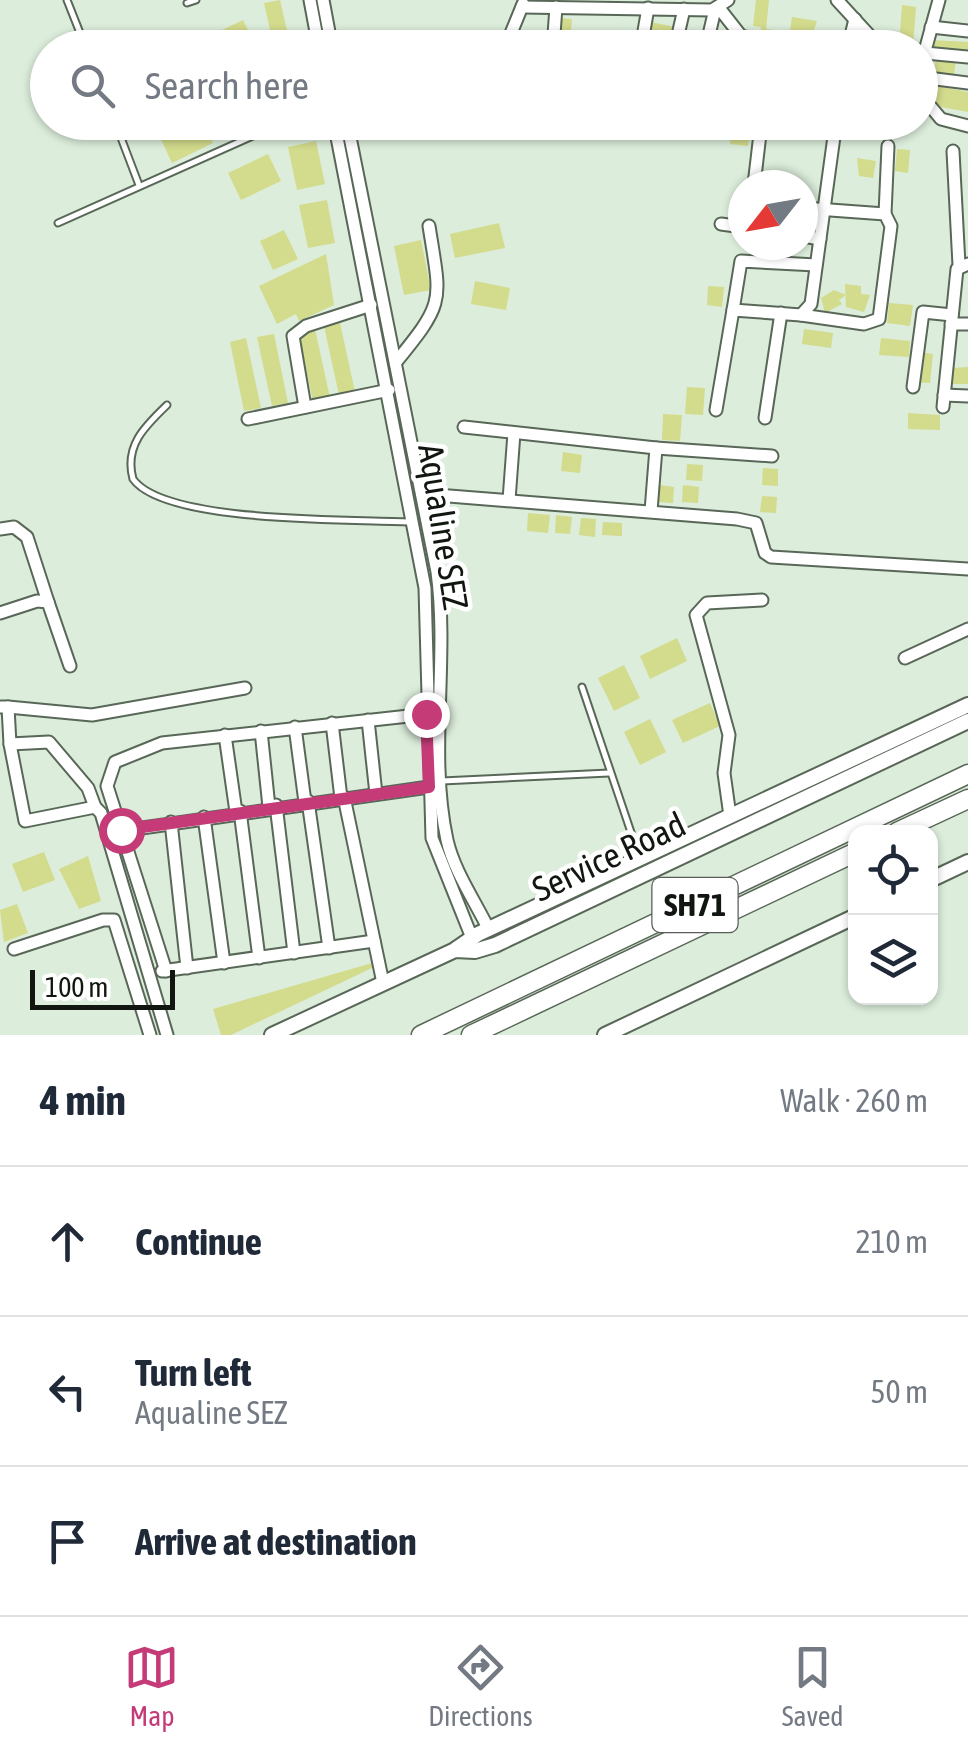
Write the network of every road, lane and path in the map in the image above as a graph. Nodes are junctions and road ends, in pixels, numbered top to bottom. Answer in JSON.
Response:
{"nodes":[{"id":1,"x":67,"y":0,"type":"edge"},
{"id":2,"x":196,"y":0,"type":"edge"},
{"id":3,"x":310,"y":0,"type":"edge"},
{"id":4,"x":323,"y":0,"type":"edge"},
{"id":5,"x":837,"y":0,"type":"edge"},
{"id":6,"x":938,"y":0,"type":"edge"},
{"id":7,"x":187,"y":4,"type":"dead end"},
{"id":8,"x":523,"y":4,"type":"edge"},
{"id":9,"x":720,"y":6,"type":"edge"},
{"id":10,"x":556,"y":7,"type":"junction"},
{"id":11,"x":648,"y":8,"type":"junction"},
{"id":12,"x":684,"y":9,"type":"junction"},
{"id":13,"x":855,"y":19,"type":"junction"},
{"id":14,"x":931,"y":27,"type":"junction"},
{"id":15,"x":79,"y":30,"type":"edge"},
{"id":16,"x":316,"y":30,"type":"edge"},
{"id":17,"x":329,"y":30,"type":"edge"},
{"id":18,"x":513,"y":30,"type":"edge"},
{"id":19,"x":554,"y":30,"type":"edge"},
{"id":20,"x":644,"y":30,"type":"edge"},
{"id":21,"x":679,"y":30,"type":"edge"},
{"id":22,"x":712,"y":30,"type":"edge"},
{"id":23,"x":733,"y":30,"type":"edge"},
{"id":24,"x":852,"y":30,"type":"edge"},
{"id":25,"x":865,"y":30,"type":"edge"},
{"id":26,"x":930,"y":30,"type":"edge"},
{"id":27,"x":968,"y":30,"type":"edge"},
{"id":28,"x":938,"y":54,"type":"edge"},
{"id":29,"x":968,"y":57,"type":"edge"},
{"id":30,"x":938,"y":79,"type":"edge"},
{"id":31,"x":968,"y":83,"type":"edge"},
{"id":32,"x":938,"y":115,"type":"edge"},
{"id":33,"x":968,"y":126,"type":"edge"},
{"id":34,"x":122,"y":140,"type":"edge"},
{"id":35,"x":243,"y":140,"type":"edge"},
{"id":36,"x":338,"y":140,"type":"edge"},
{"id":37,"x":352,"y":140,"type":"edge"},
{"id":38,"x":759,"y":140,"type":"edge"},
{"id":39,"x":833,"y":140,"type":"edge"},
{"id":40,"x":888,"y":146,"type":"dead end"},
{"id":41,"x":954,"y":151,"type":"dead end"},
{"id":42,"x":756,"y":170,"type":"edge"},
{"id":43,"x":140,"y":185,"type":"junction"},
{"id":44,"x":818,"y":210,"type":"edge"},
{"id":45,"x":823,"y":210,"type":"junction"},
{"id":46,"x":884,"y":214,"type":"junction"},
{"id":47,"x":58,"y":223,"type":"dead end"},
{"id":48,"x":722,"y":224,"type":"dead end"},
{"id":49,"x":728,"y":225,"type":"edge"},
{"id":50,"x":429,"y":226,"type":"dead end"},
{"id":51,"x":820,"y":239,"type":"joint"},
{"id":52,"x":963,"y":264,"type":"edge"},
{"id":53,"x":816,"y":265,"type":"junction"},
{"id":54,"x":371,"y":305,"type":"junction"},
{"id":55,"x":733,"y":310,"type":"junction"},
{"id":56,"x":780,"y":313,"type":"junction"},
{"id":57,"x":801,"y":314,"type":"junction"},
{"id":58,"x":952,"y":319,"type":"junction"},
{"id":59,"x":968,"y":324,"type":"edge"},
{"id":60,"x":396,"y":362,"type":"junction"},
{"id":61,"x":913,"y":387,"type":"dead end"},
{"id":62,"x":389,"y":390,"type":"junction"},
{"id":63,"x":968,"y":396,"type":"edge"},
{"id":64,"x":168,"y":406,"type":"dead end"},
{"id":65,"x":305,"y":407,"type":"junction"},
{"id":66,"x":716,"y":410,"type":"dead end"},
{"id":67,"x":765,"y":418,"type":"dead end"},
{"id":68,"x":248,"y":419,"type":"dead end"},
{"id":69,"x":464,"y":427,"type":"dead end"},
{"id":70,"x":514,"y":433,"type":"junction"},
{"id":71,"x":656,"y":448,"type":"junction"},
{"id":72,"x":772,"y":456,"type":"dead end"},
{"id":73,"x":424,"y":494,"type":"junction"},
{"id":74,"x":509,"y":500,"type":"junction"},
{"id":75,"x":651,"y":511,"type":"junction"},
{"id":76,"x":415,"y":522,"type":"junction"},
{"id":77,"x":0,"y":529,"type":"edge"},
{"id":78,"x":968,"y":569,"type":"edge"},
{"id":79,"x":762,"y":600,"type":"dead end"},
{"id":80,"x":48,"y":602,"type":"junction"},
{"id":81,"x":0,"y":613,"type":"edge"},
{"id":82,"x":968,"y":629,"type":"edge"},
{"id":83,"x":905,"y":658,"type":"dead end"},
{"id":84,"x":70,"y":666,"type":"dead end"},
{"id":85,"x":582,"y":687,"type":"dead end"},
{"id":86,"x":246,"y":688,"type":"dead end"},
{"id":87,"x":968,"y":705,"type":"edge"},
{"id":88,"x":4,"y":707,"type":"edge"},
{"id":89,"x":426,"y":714,"type":"junction"},
{"id":90,"x":368,"y":720,"type":"junction"},
{"id":91,"x":968,"y":720,"type":"edge"},
{"id":92,"x":332,"y":724,"type":"junction"},
{"id":93,"x":295,"y":728,"type":"junction"},
{"id":94,"x":260,"y":731,"type":"junction"},
{"id":95,"x":225,"y":735,"type":"junction"},
{"id":96,"x":10,"y":744,"type":"junction"},
{"id":97,"x":611,"y":772,"type":"junction"},
{"id":98,"x":968,"y":774,"type":"edge"},
{"id":99,"x":442,"y":780,"type":"junction"},
{"id":100,"x":429,"y":787,"type":"junction"},
{"id":101,"x":376,"y":794,"type":"junction"},
{"id":102,"x":342,"y":798,"type":"junction"},
{"id":103,"x":968,"y":798,"type":"edge"},
{"id":104,"x":306,"y":802,"type":"junction"},
{"id":105,"x":273,"y":806,"type":"junction"},
{"id":106,"x":94,"y":807,"type":"junction"},
{"id":107,"x":238,"y":812,"type":"junction"},
{"id":108,"x":730,"y":816,"type":"junction"},
{"id":109,"x":204,"y":817,"type":"junction"},
{"id":110,"x":171,"y":822,"type":"junction"},
{"id":111,"x":912,"y":825,"type":"edge"},
{"id":112,"x":121,"y":830,"type":"junction"},
{"id":113,"x":848,"y":856,"type":"edge"},
{"id":114,"x":640,"y":859,"type":"junction"},
{"id":115,"x":968,"y":862,"type":"edge"},
{"id":116,"x":938,"y":876,"type":"edge"},
{"id":117,"x":848,"y":920,"type":"edge"},
{"id":118,"x":489,"y":930,"type":"junction"},
{"id":119,"x":472,"y":938,"type":"junction"},
{"id":120,"x":374,"y":942,"type":"junction"},
{"id":121,"x":329,"y":948,"type":"junction"},
{"id":122,"x":14,"y":950,"type":"dead end"},
{"id":123,"x":455,"y":950,"type":"junction"},
{"id":124,"x":294,"y":952,"type":"junction"},
{"id":125,"x":259,"y":958,"type":"junction"},
{"id":126,"x":224,"y":962,"type":"junction"},
{"id":127,"x":186,"y":968,"type":"junction"},
{"id":128,"x":166,"y":971,"type":"junction"},
{"id":129,"x":148,"y":973,"type":"junction"},
{"id":130,"x":383,"y":983,"type":"junction"},
{"id":131,"x":150,"y":1035,"type":"edge"},
{"id":132,"x":167,"y":1035,"type":"edge"},
{"id":133,"x":272,"y":1035,"type":"edge"},
{"id":134,"x":420,"y":1035,"type":"edge"},
{"id":135,"x":471,"y":1035,"type":"edge"},
{"id":136,"x":605,"y":1035,"type":"edge"}],
"edges":[{"from":1,"to":15,"type":"lane"},
{"from":2,"to":7,"type":"lane"},
{"from":3,"to":16,"type":"street"},
{"from":4,"to":17,"type":"street"},
{"from":5,"to":13,"type":"street"},
{"from":6,"to":14,"type":"street"},
{"from":8,"to":10,"type":"street"},
{"from":8,"to":18,"type":"street"},
{"from":9,"to":12,"type":"street"},
{"from":9,"to":22,"type":"street"},
{"from":9,"to":23,"type":"street"},
{"from":10,"to":11,"type":"street"},
{"from":10,"to":19,"type":"street"},
{"from":11,"to":12,"type":"street"},
{"from":11,"to":20,"type":"street"},
{"from":12,"to":21,"type":"street"},
{"from":13,"to":24,"type":"street"},
{"from":13,"to":25,"type":"street"},
{"from":14,"to":26,"type":"street"},
{"from":14,"to":27,"type":"street"},
{"from":28,"to":29,"type":"street"},
{"from":30,"to":31,"type":"street"},
{"from":32,"to":33,"type":"street"},
{"from":34,"to":43,"type":"lane"},
{"from":35,"to":43,"type":"lane"},
{"from":36,"to":54,"type":"street","name":"Aqualine SEZ"},
{"from":37,"to":60,"type":"street"},
{"from":38,"to":42,"type":"street"},
{"from":39,"to":45,"type":"street"},
{"from":40,"to":46,"type":"street"},
{"from":41,"to":52,"type":"street"},
{"from":43,"to":47,"type":"lane"},
{"from":44,"to":45,"type":"street"},
{"from":45,"to":46,"type":"street"},
{"from":45,"to":51,"type":"street"},
{"from":46,"to":57,"type":"street"},
{"from":48,"to":49,"type":"street"},
{"from":50,"to":60,"type":"street"},
{"from":51,"to":53,"type":"street"},
{"from":52,"to":58,"type":"street"},
{"from":53,"to":55,"type":"street"},
{"from":53,"to":57,"type":"street"},
{"from":54,"to":62,"type":"street","name":"Aqualine SEZ"},
{"from":54,"to":65,"type":"street"},
{"from":55,"to":56,"type":"street"},
{"from":55,"to":66,"type":"street"},
{"from":56,"to":57,"type":"street"},
{"from":56,"to":67,"type":"street"},
{"from":58,"to":59,"type":"street"},
{"from":58,"to":61,"type":"street"},
{"from":58,"to":63,"type":"street"},
{"from":60,"to":73,"type":"street"},
{"from":62,"to":65,"type":"street"},
{"from":62,"to":76,"type":"street","name":"Aqualine SEZ"},
{"from":64,"to":76,"type":"lane"},
{"from":65,"to":68,"type":"street"},
{"from":69,"to":70,"type":"street"},
{"from":70,"to":71,"type":"street"},
{"from":70,"to":74,"type":"street"},
{"from":71,"to":72,"type":"street"},
{"from":71,"to":75,"type":"street"},
{"from":73,"to":74,"type":"street"},
{"from":73,"to":99,"type":"street"},
{"from":74,"to":75,"type":"street"},
{"from":75,"to":78,"type":"street"},
{"from":76,"to":89,"type":"street","name":"Aqualine SEZ"},
{"from":77,"to":80,"type":"street"},
{"from":79,"to":108,"type":"street"},
{"from":80,"to":81,"type":"street"},
{"from":80,"to":84,"type":"street"},
{"from":82,"to":83,"type":"street"},
{"from":85,"to":97,"type":"lane"},
{"from":86,"to":88,"type":"street"},
{"from":87,"to":108,"type":"street"},
{"from":88,"to":96,"type":"street"},
{"from":89,"to":90,"type":"street"},
{"from":89,"to":100,"type":"street","name":"Aqualine SEZ"},
{"from":90,"to":92,"type":"street"},
{"from":90,"to":101,"type":"street"},
{"from":91,"to":123,"type":"street","name":"Service Road"},
{"from":92,"to":93,"type":"street"},
{"from":92,"to":102,"type":"street"},
{"from":93,"to":94,"type":"street"},
{"from":93,"to":104,"type":"street"},
{"from":94,"to":95,"type":"street"},
{"from":94,"to":105,"type":"street"},
{"from":95,"to":107,"type":"street"},
{"from":95,"to":112,"type":"street"},
{"from":96,"to":106,"type":"street"},
{"from":96,"to":106,"type":"street"},
{"from":97,"to":99,"type":"lane"},
{"from":97,"to":114,"type":"lane"},
{"from":98,"to":134,"type":"main road","number":"SH71"},
{"from":99,"to":118,"type":"street"},
{"from":100,"to":101,"type":"street"},
{"from":100,"to":119,"type":"street","name":"Aqualine SEZ"},
{"from":101,"to":102,"type":"street"},
{"from":102,"to":104,"type":"street"},
{"from":102,"to":120,"type":"street"},
{"from":103,"to":111,"type":"main road"},
{"from":104,"to":105,"type":"street"},
{"from":104,"to":121,"type":"street"},
{"from":105,"to":107,"type":"street"},
{"from":105,"to":124,"type":"street"},
{"from":106,"to":129,"type":"street"},
{"from":107,"to":109,"type":"street"},
{"from":107,"to":125,"type":"street"},
{"from":108,"to":114,"type":"street"},
{"from":109,"to":110,"type":"street"},
{"from":109,"to":126,"type":"street"},
{"from":110,"to":112,"type":"street"},
{"from":110,"to":127,"type":"street"},
{"from":112,"to":128,"type":"street"},
{"from":113,"to":135,"type":"main road","number":"SH71"},
{"from":114,"to":118,"type":"street"},
{"from":115,"to":116,"type":"street"},
{"from":117,"to":136,"type":"street"},
{"from":118,"to":119,"type":"street"},
{"from":119,"to":123,"type":"street"},
{"from":120,"to":121,"type":"street"},
{"from":120,"to":130,"type":"street"},
{"from":121,"to":124,"type":"street"},
{"from":122,"to":131,"type":"street"},
{"from":123,"to":130,"type":"street","name":"Service Road"},
{"from":124,"to":125,"type":"street"},
{"from":125,"to":126,"type":"street"},
{"from":126,"to":127,"type":"street"},
{"from":127,"to":128,"type":"street"},
{"from":128,"to":129,"type":"street"},
{"from":129,"to":132,"type":"street"},
{"from":130,"to":133,"type":"street","name":"Service Road"}]}
